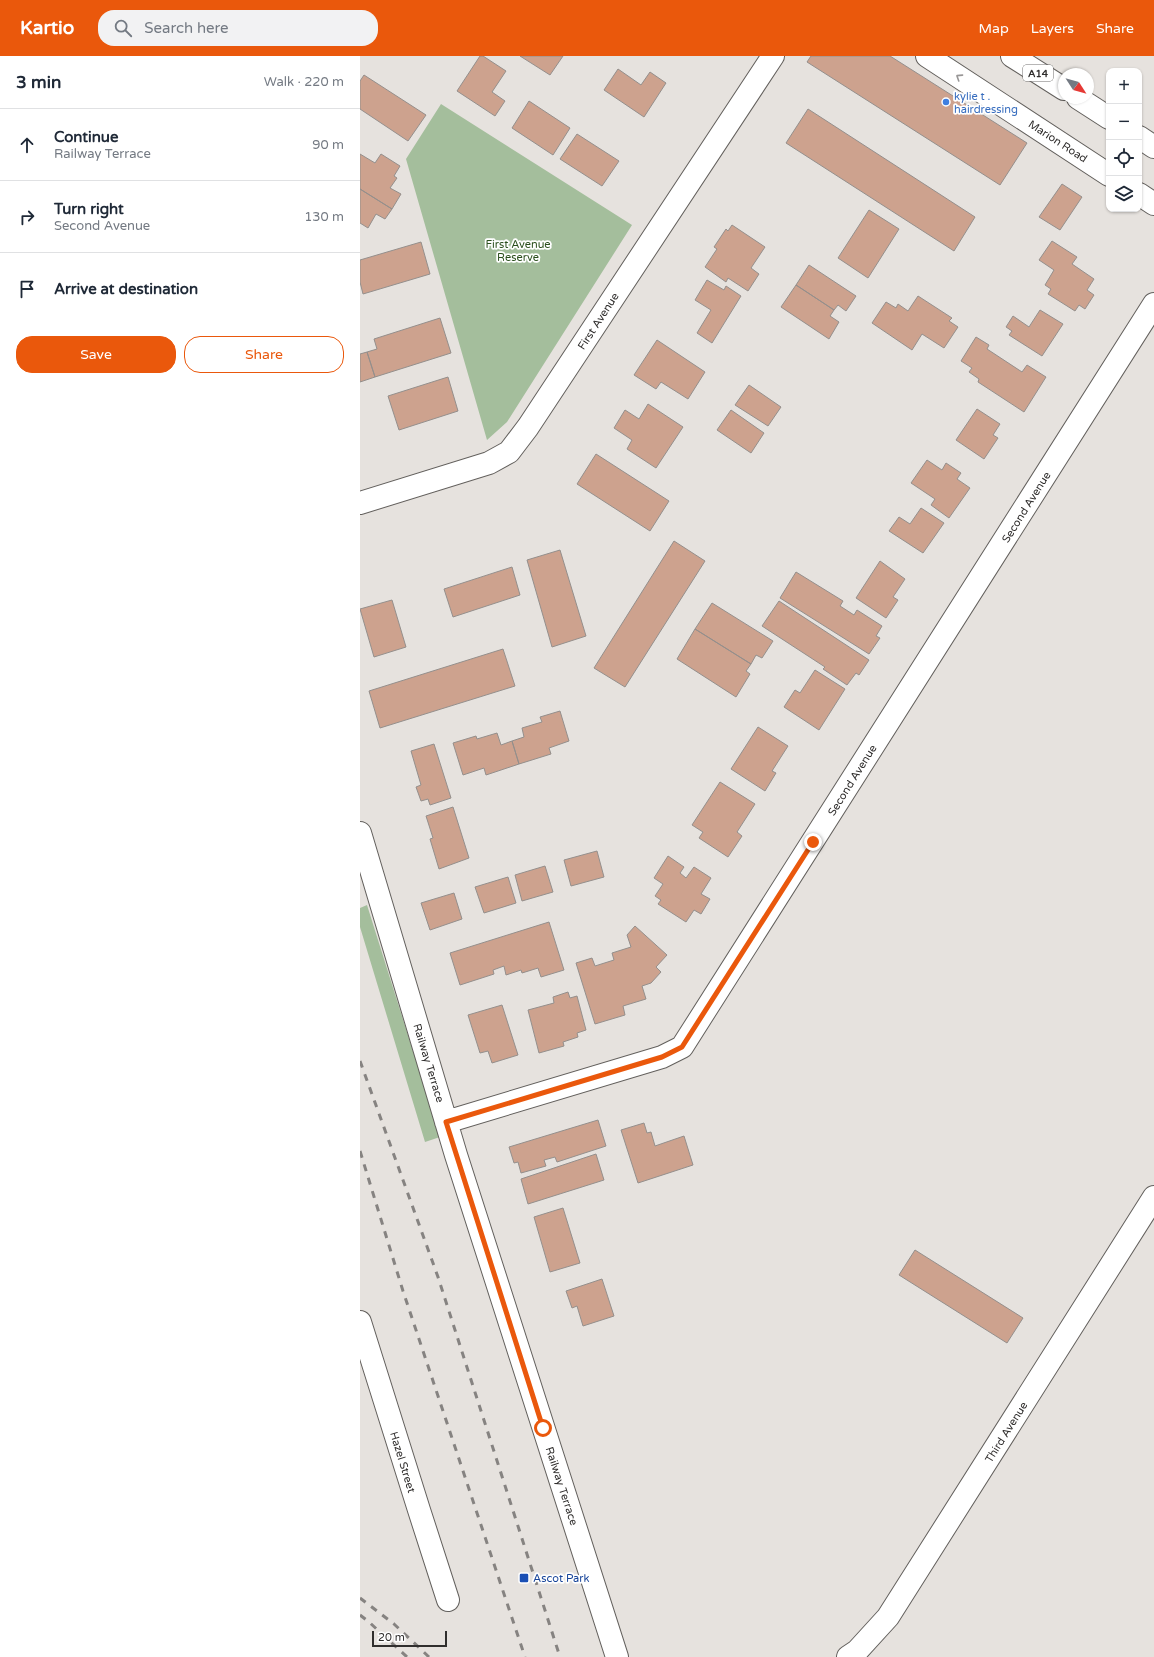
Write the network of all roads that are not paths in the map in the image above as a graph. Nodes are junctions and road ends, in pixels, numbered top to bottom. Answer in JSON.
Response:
{"nodes":[{"id":1,"x":773,"y":56,"type":"edge"},
{"id":2,"x":926,"y":56,"type":"edge"},
{"id":3,"x":1012,"y":56,"type":"edge"},
{"id":4,"x":1058,"y":85,"type":"edge"},
{"id":5,"x":1087,"y":104,"type":"edge"},
{"id":6,"x":1106,"y":116,"type":"edge"},
{"id":7,"x":1142,"y":139,"type":"edge"},
{"id":8,"x":1154,"y":147,"type":"edge"},
{"id":9,"x":1106,"y":173,"type":"edge"},
{"id":10,"x":1142,"y":196,"type":"edge"},
{"id":11,"x":1154,"y":204,"type":"edge"},
{"id":12,"x":1154,"y":304,"type":"edge"},
{"id":13,"x":360,"y":503,"type":"edge"},
{"id":14,"x":360,"y":833,"type":"edge"},
{"id":15,"x":446,"y":1122,"type":"junction"},
{"id":16,"x":1154,"y":1198,"type":"edge"},
{"id":17,"x":360,"y":1322,"type":"edge"},
{"id":18,"x":448,"y":1600,"type":"dead end"},
{"id":19,"x":617,"y":1657,"type":"edge"},
{"id":20,"x":848,"y":1657,"type":"edge"}],
"edges":[{"from":1,"to":13,"type":"street","name":"First Avenue"},
{"from":9,"to":2,"type":"street","name":"Marion Road","one_way":true},
{"from":3,"to":4,"type":"street","number":"A14"},
{"from":5,"to":6,"type":"street"},
{"from":7,"to":8,"type":"street"},
{"from":10,"to":11,"type":"street"},
{"from":12,"to":15,"type":"street","name":"Second Avenue"},
{"from":14,"to":15,"type":"street","name":"Railway Terrace"},
{"from":15,"to":19,"type":"street","name":"Railway Terrace"},
{"from":16,"to":20,"type":"street","name":"Third Avenue"},
{"from":17,"to":18,"type":"street","name":"Hazel Street"}]}
